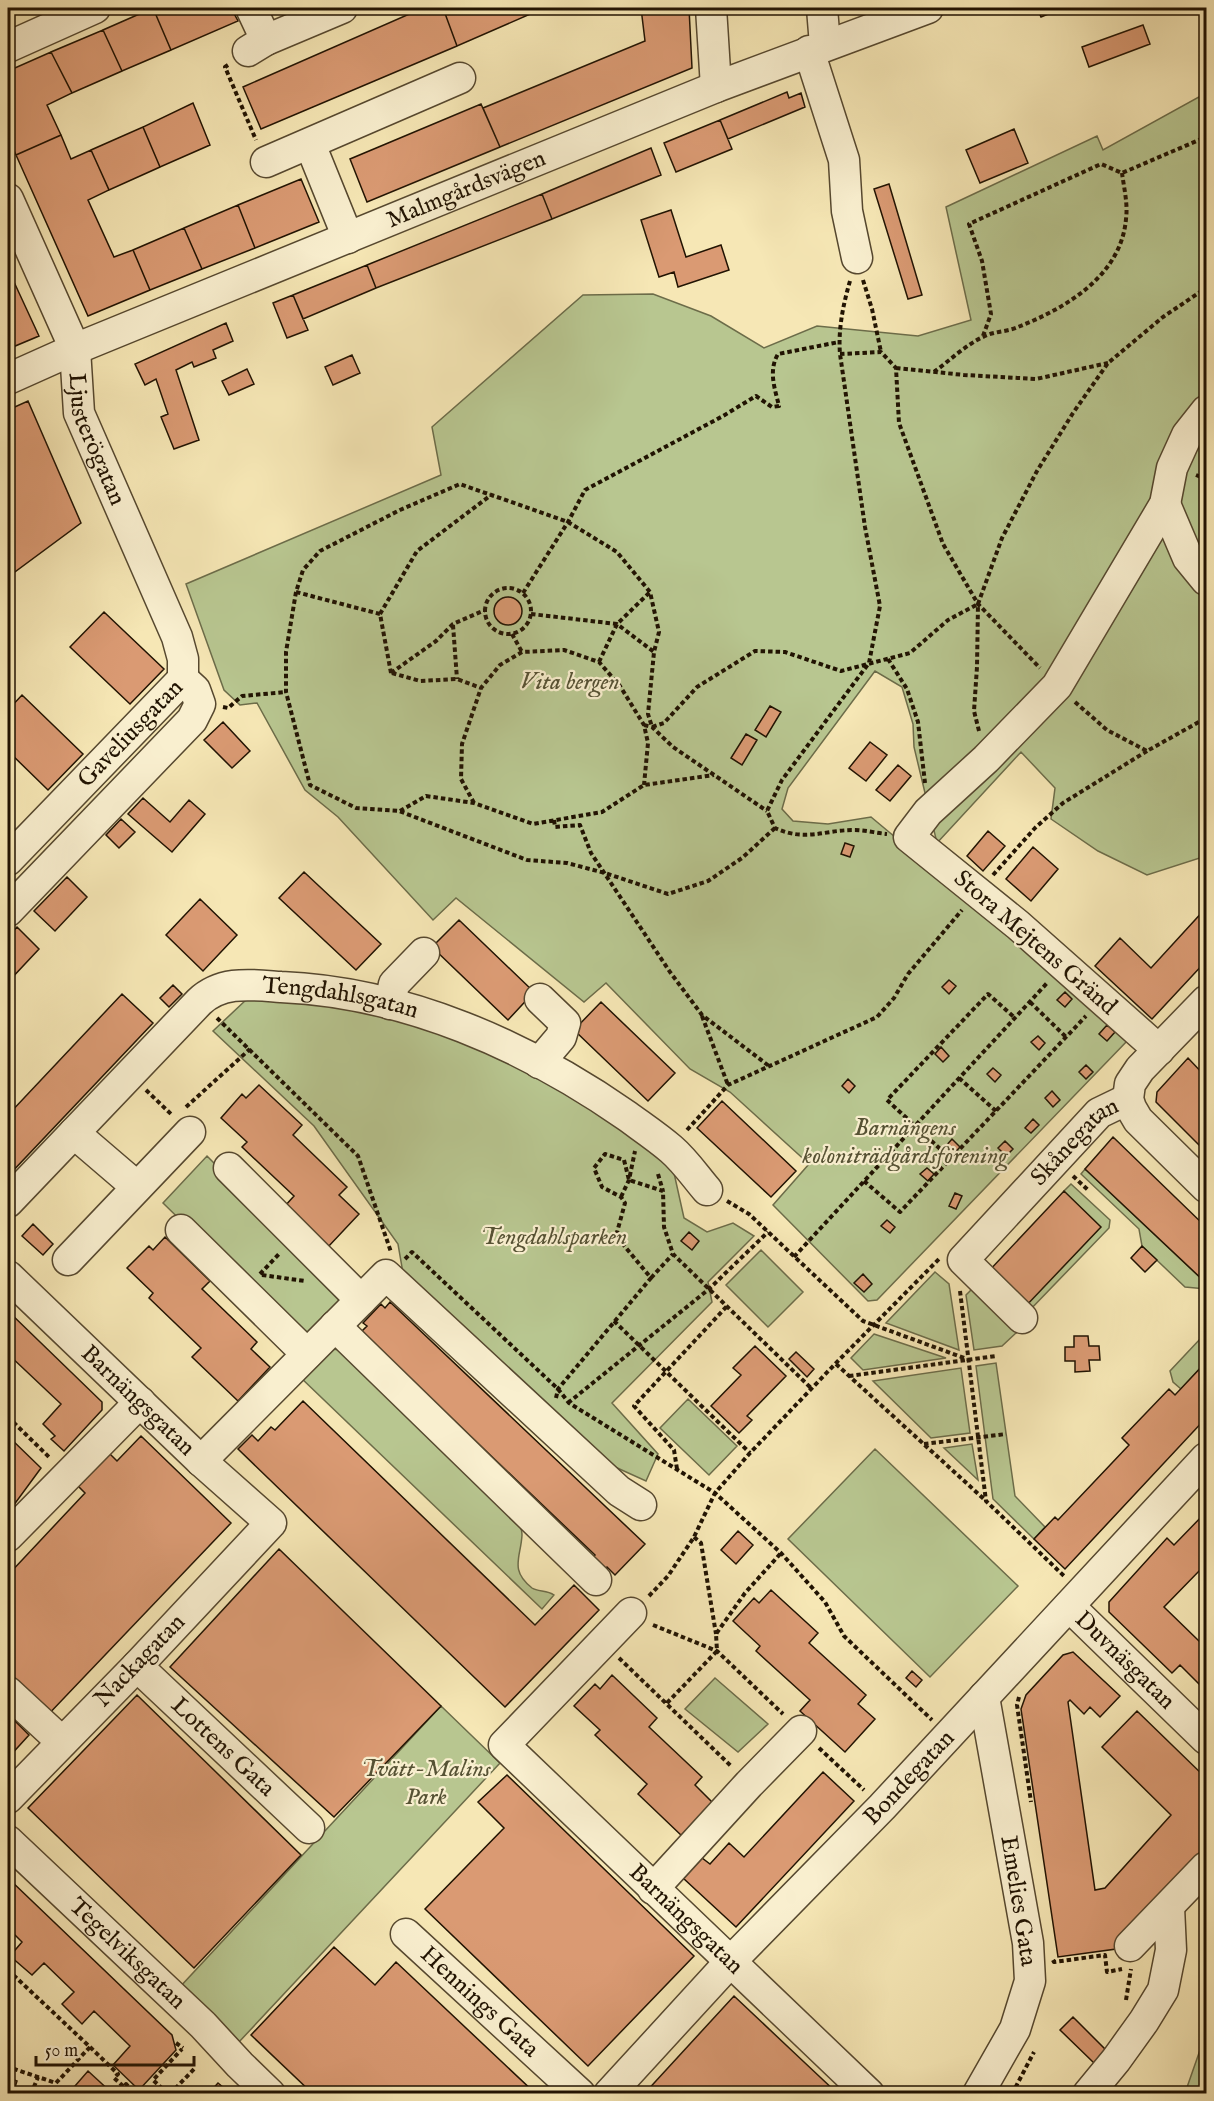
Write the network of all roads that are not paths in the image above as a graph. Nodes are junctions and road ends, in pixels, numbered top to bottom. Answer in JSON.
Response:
{"nodes":[{"id":1,"x":95,"y":8,"type":"edge"},
{"id":2,"x":251,"y":8,"type":"edge"},
{"id":3,"x":342,"y":8,"type":"edge"},
{"id":4,"x":711,"y":8,"type":"edge"},
{"id":5,"x":822,"y":8,"type":"edge"},
{"id":6,"x":928,"y":8,"type":"edge"},
{"id":7,"x":8,"y":47,"type":"edge"},
{"id":8,"x":817,"y":48,"type":"junction"},
{"id":9,"x":460,"y":78,"type":"dead end"},
{"id":10,"x":716,"y":87,"type":"junction"},
{"id":11,"x":310,"y":144,"type":"junction"},
{"id":12,"x":266,"y":162,"type":"road end"},
{"id":13,"x":8,"y":199,"type":"edge"},
{"id":14,"x":348,"y":238,"type":"junction"},
{"id":15,"x":857,"y":259,"type":"road end"},
{"id":16,"x":75,"y":349,"type":"junction"},
{"id":17,"x":8,"y":379,"type":"edge"},
{"id":18,"x":1206,"y":411,"type":"edge"},
{"id":19,"x":1165,"y":504,"type":"junction"},
{"id":20,"x":1206,"y":580,"type":"edge"},
{"id":21,"x":183,"y":679,"type":"junction"},
{"id":22,"x":12,"y":855,"type":"edge"},
{"id":23,"x":42,"y":875,"type":"junction"},
{"id":24,"x":8,"y":911,"type":"edge"},
{"id":25,"x":424,"y":953,"type":"dead end"},
{"id":26,"x":540,"y":999,"type":"dead end"},
{"id":27,"x":1206,"y":1001,"type":"edge"},
{"id":28,"x":390,"y":1004,"type":"junction"},
{"id":29,"x":1159,"y":1050,"type":"junction"},
{"id":30,"x":539,"y":1063,"type":"junction"},
{"id":31,"x":1128,"y":1099,"type":"junction"},
{"id":32,"x":187,"y":1121,"type":"road end"},
{"id":33,"x":74,"y":1133,"type":"junction"},
{"id":34,"x":229,"y":1168,"type":"dead end"},
{"id":35,"x":137,"y":1187,"type":"junction"},
{"id":36,"x":1206,"y":1187,"type":"edge"},
{"id":37,"x":707,"y":1190,"type":"road end"},
{"id":38,"x":8,"y":1202,"type":"edge"},
{"id":39,"x":181,"y":1230,"type":"dead end"},
{"id":40,"x":68,"y":1260,"type":"dead end"},
{"id":41,"x":8,"y":1276,"type":"edge"},
{"id":42,"x":354,"y":1294,"type":"junction"},
{"id":43,"x":1022,"y":1318,"type":"dead end"},
{"id":44,"x":335,"y":1326,"type":"junction"},
{"id":45,"x":307,"y":1354,"type":"junction"},
{"id":46,"x":140,"y":1402,"type":"junction"},
{"id":47,"x":1206,"y":1458,"type":"edge"},
{"id":48,"x":201,"y":1461,"type":"junction"},
{"id":49,"x":641,"y":1504,"type":"dead end"},
{"id":50,"x":271,"y":1523,"type":"joint"},
{"id":51,"x":8,"y":1536,"type":"edge"},
{"id":52,"x":596,"y":1580,"type":"dead end"},
{"id":53,"x":1075,"y":1599,"type":"junction"},
{"id":54,"x":631,"y":1613,"type":"road end"},
{"id":55,"x":137,"y":1666,"type":"junction"},
{"id":56,"x":8,"y":1692,"type":"edge"},
{"id":57,"x":984,"y":1697,"type":"junction"},
{"id":58,"x":801,"y":1731,"type":"road end"},
{"id":59,"x":1206,"y":1739,"type":"edge"},
{"id":60,"x":62,"y":1742,"type":"junction"},
{"id":61,"x":8,"y":1798,"type":"edge"},
{"id":62,"x":309,"y":1828,"type":"dead end"},
{"id":63,"x":8,"y":1841,"type":"edge"},
{"id":64,"x":1206,"y":1867,"type":"edge"},
{"id":65,"x":653,"y":1889,"type":"junction"},
{"id":66,"x":1169,"y":1907,"type":"junction"},
{"id":67,"x":406,"y":1934,"type":"dead end"},
{"id":68,"x":1130,"y":1957,"type":"road end"},
{"id":69,"x":730,"y":1962,"type":"junction"},
{"id":70,"x":270,"y":2094,"type":"edge"},
{"id":71,"x":580,"y":2094,"type":"edge"},
{"id":72,"x":609,"y":2094,"type":"edge"},
{"id":73,"x":868,"y":2094,"type":"edge"},
{"id":74,"x":978,"y":2094,"type":"edge"},
{"id":75,"x":1088,"y":2094,"type":"edge"}],
"edges":[{"from":1,"to":7,"type":"street"},
{"from":2,"to":3,"type":"street"},
{"from":4,"to":10,"type":"street"},
{"from":5,"to":8,"type":"street"},
{"from":6,"to":8,"type":"street","name":"Malmgårdsvägen"},
{"from":8,"to":10,"type":"street","name":"Malmgårdsvägen"},
{"from":8,"to":15,"type":"street"},
{"from":9,"to":11,"type":"street"},
{"from":10,"to":14,"type":"street","name":"Malmgårdsvägen"},
{"from":11,"to":12,"type":"street"},
{"from":11,"to":14,"type":"street"},
{"from":13,"to":16,"type":"street","name":"Ljusterögatan"},
{"from":14,"to":16,"type":"street","name":"Malmgårdsvägen"},
{"from":16,"to":17,"type":"street","name":"Malmgårdsvägen"},
{"from":16,"to":21,"type":"street","name":"Ljusterögatan"},
{"from":18,"to":19,"type":"street"},
{"from":19,"to":20,"type":"street"},
{"from":19,"to":29,"type":"street","name":"Stora Mejtens Gränd"},
{"from":21,"to":22,"type":"street","name":"Gaveliusgatan"},
{"from":21,"to":23,"type":"street","name":"Gaveliusgatan"},
{"from":22,"to":23,"type":"street","name":"Gaveliusgatan"},
{"from":23,"to":24,"type":"street","name":"Gaveliusgatan"},
{"from":25,"to":28,"type":"street"},
{"from":26,"to":30,"type":"street"},
{"from":27,"to":29,"type":"street","name":"Skånegatan"},
{"from":28,"to":30,"type":"street","name":"Tengdahlsgatan"},
{"from":28,"to":33,"type":"street","name":"Tengdahlsgatan"},
{"from":29,"to":31,"type":"street","name":"Skånegatan"},
{"from":30,"to":37,"type":"street","name":"Tengdahlsgatan"},
{"from":31,"to":36,"type":"street"},
{"from":31,"to":43,"type":"street","name":"Skånegatan"},
{"from":32,"to":35,"type":"street"},
{"from":33,"to":35,"type":"street"},
{"from":33,"to":38,"type":"street","name":"Tengdahlsgatan"},
{"from":34,"to":42,"type":"street"},
{"from":35,"to":40,"type":"street"},
{"from":39,"to":45,"type":"street"},
{"from":41,"to":46,"type":"street","name":"Barnängsgatan"},
{"from":42,"to":44,"type":"street"},
{"from":42,"to":49,"type":"street"},
{"from":44,"to":45,"type":"street"},
{"from":44,"to":52,"type":"street"},
{"from":45,"to":48,"type":"street"},
{"from":46,"to":48,"type":"street","name":"Barnängsgatan"},
{"from":46,"to":51,"type":"street"},
{"from":47,"to":53,"type":"street","name":"Bondegatan"},
{"from":48,"to":50,"type":"street","name":"Barnängsgatan"},
{"from":50,"to":55,"type":"street","name":"Nackagatan"},
{"from":53,"to":57,"type":"street","name":"Bondegatan"},
{"from":53,"to":59,"type":"street","name":"Duvnäsgatan"},
{"from":54,"to":65,"type":"street","name":"Barnängsgatan"},
{"from":55,"to":60,"type":"street","name":"Nackagatan"},
{"from":55,"to":62,"type":"street","name":"Lottens Gata"},
{"from":56,"to":60,"type":"street"},
{"from":57,"to":69,"type":"street","name":"Bondegatan"},
{"from":57,"to":74,"type":"street","name":"Emelies Gata"},
{"from":58,"to":65,"type":"street"},
{"from":60,"to":61,"type":"street","name":"Nackagatan"},
{"from":63,"to":70,"type":"street","name":"Tegelviksgatan"},
{"from":64,"to":66,"type":"street"},
{"from":65,"to":69,"type":"street","name":"Barnängsgatan"},
{"from":66,"to":68,"type":"street"},
{"from":66,"to":75,"type":"street"},
{"from":67,"to":71,"type":"street","name":"Hennings Gata"},
{"from":69,"to":72,"type":"street","name":"Bondegatan"},
{"from":69,"to":73,"type":"street","name":"Barnängsgatan"}]}
